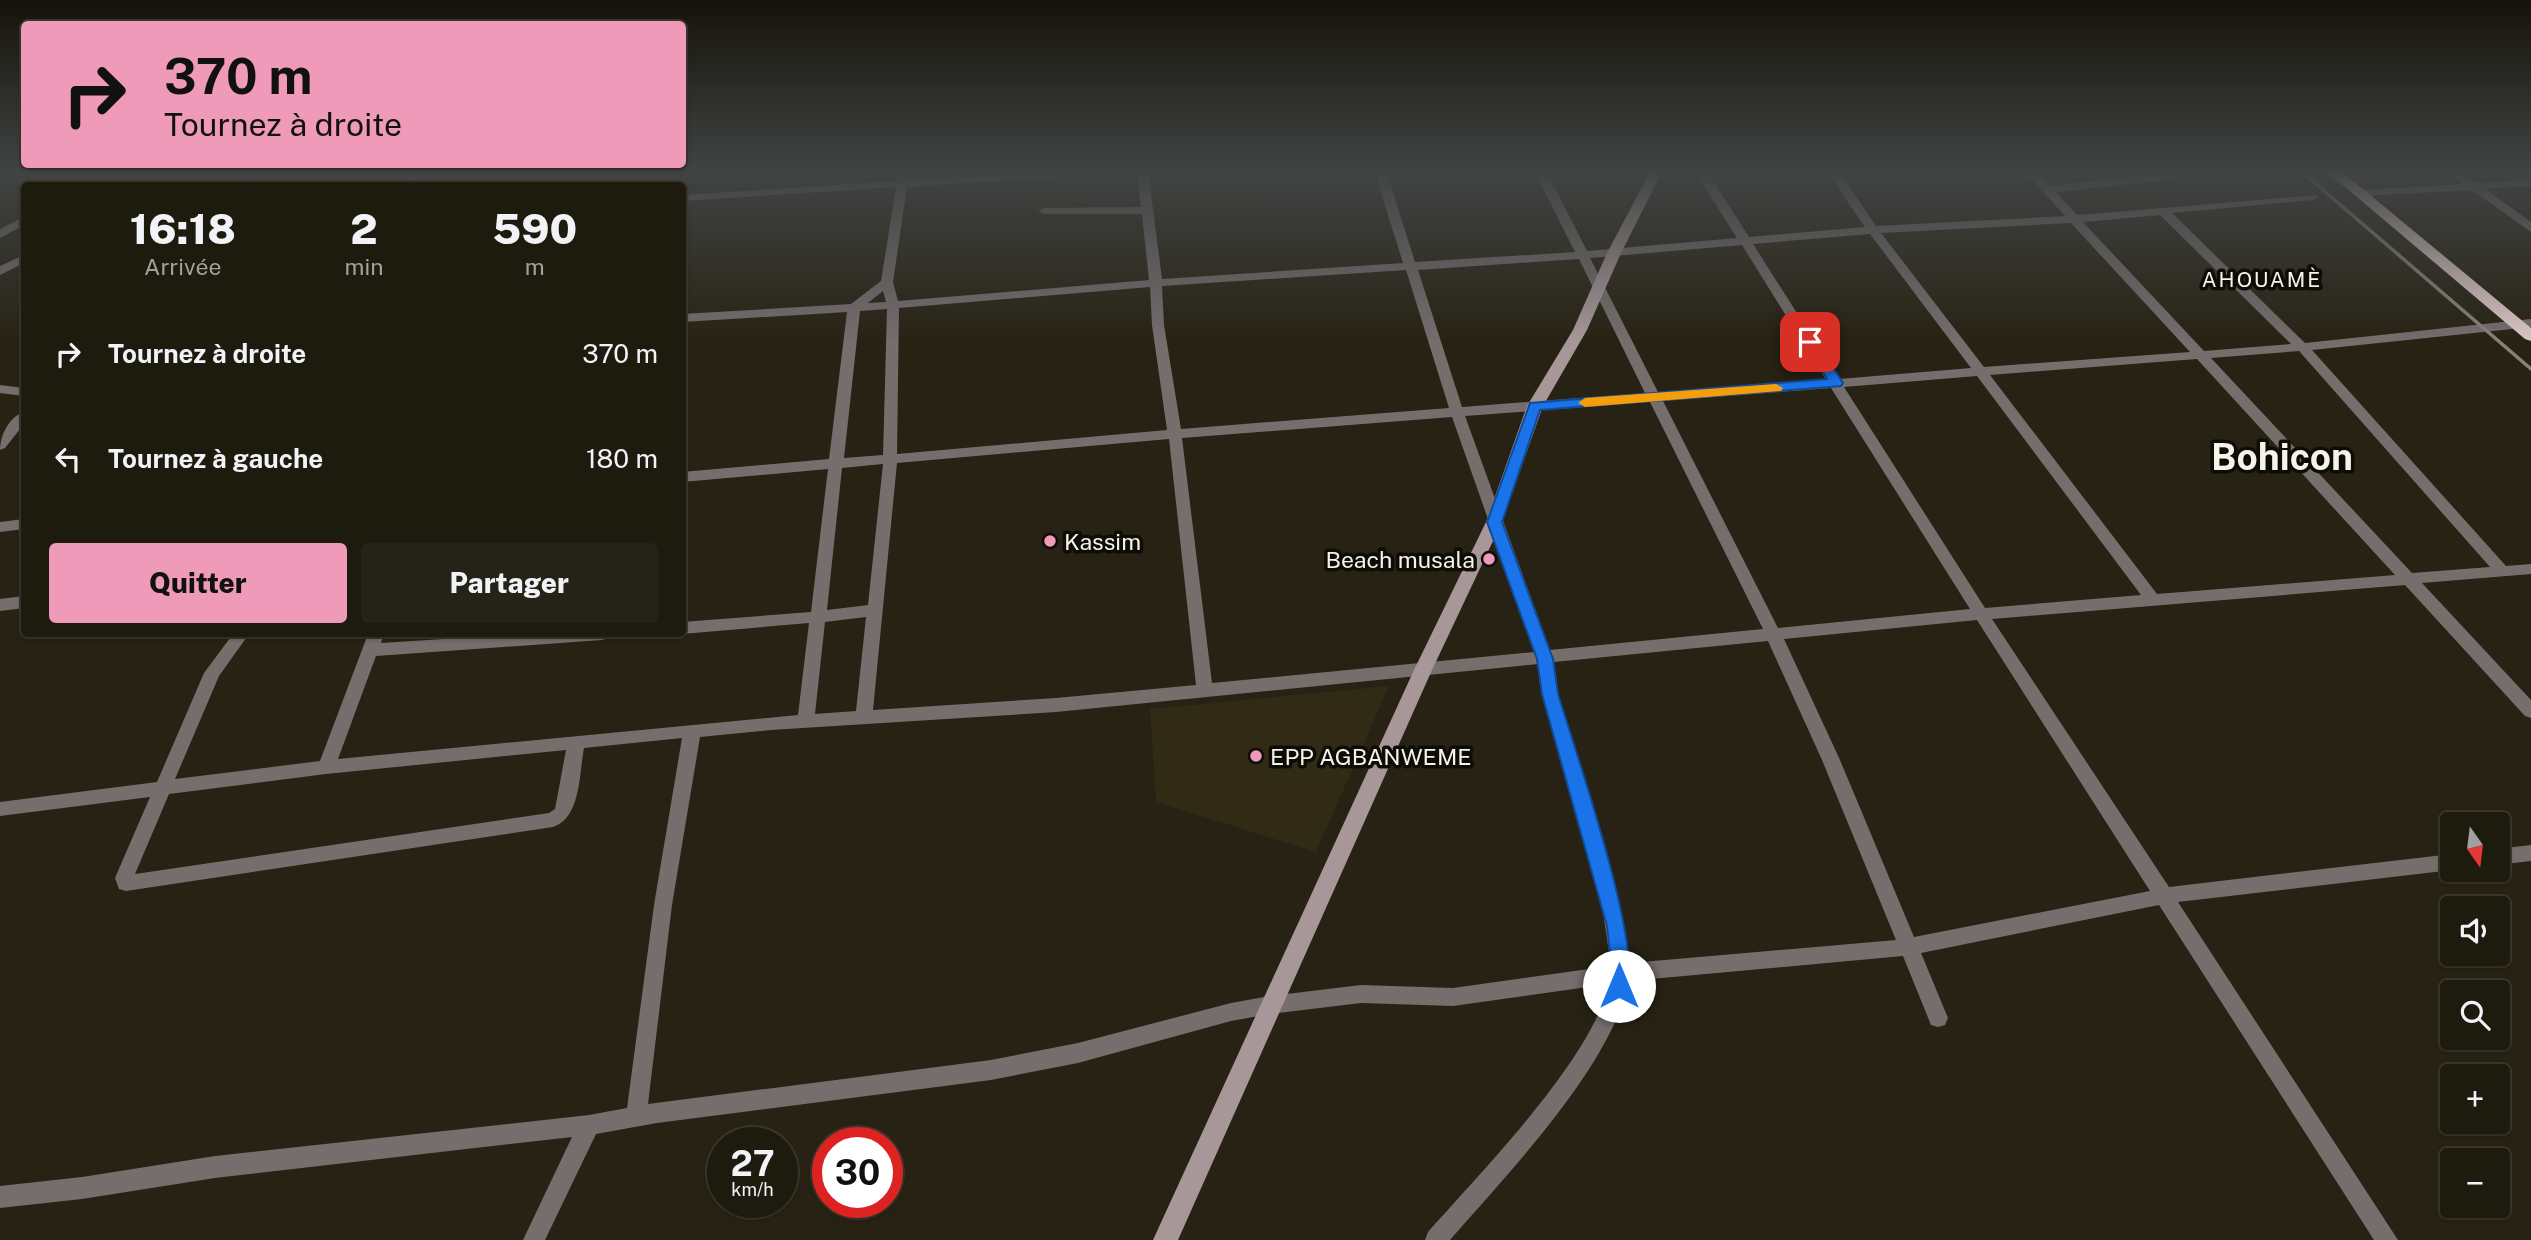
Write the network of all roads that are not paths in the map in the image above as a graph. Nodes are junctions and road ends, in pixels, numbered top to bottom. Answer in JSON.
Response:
{"nodes":[{"id":1,"x":896,"y":228,"type":"edge"},
{"id":2,"x":1149,"y":228,"type":"edge"},
{"id":3,"x":1398,"y":228,"type":"edge"},
{"id":4,"x":1569,"y":228,"type":"edge"},
{"id":5,"x":1627,"y":228,"type":"edge"},
{"id":6,"x":1736,"y":228,"type":"edge"},
{"id":7,"x":1912,"y":228,"type":"edge"},
{"id":8,"x":2081,"y":228,"type":"edge"},
{"id":9,"x":2180,"y":228,"type":"edge"},
{"id":10,"x":2405,"y":228,"type":"edge"},
{"id":11,"x":1873,"y":230,"type":"junction"},
{"id":12,"x":1744,"y":240,"type":"junction"},
{"id":13,"x":1614,"y":253,"type":"junction"},
{"id":14,"x":1583,"y":255,"type":"junction"},
{"id":15,"x":21,"y":260,"type":"edge"},
{"id":16,"x":1410,"y":268,"type":"junction"},
{"id":17,"x":0,"y":271,"type":"edge"},
{"id":18,"x":887,"y":282,"type":"junction"},
{"id":19,"x":1156,"y":283,"type":"junction"},
{"id":20,"x":1600,"y":285,"type":"junction"},
{"id":21,"x":893,"y":304,"type":"junction"},
{"id":22,"x":853,"y":308,"type":"junction"},
{"id":23,"x":686,"y":318,"type":"edge"},
{"id":24,"x":2524,"y":323,"type":"edge"},
{"id":25,"x":2531,"y":336,"type":"edge"},
{"id":26,"x":2302,"y":347,"type":"junction"},
{"id":27,"x":2203,"y":355,"type":"junction"},
{"id":28,"x":1982,"y":371,"type":"junction"},
{"id":29,"x":1836,"y":383,"type":"junction"},
{"id":30,"x":0,"y":389,"type":"edge"},
{"id":31,"x":21,"y":392,"type":"edge"},
{"id":32,"x":1652,"y":398,"type":"junction"},
{"id":33,"x":1535,"y":406,"type":"junction"},
{"id":34,"x":1457,"y":413,"type":"junction"},
{"id":35,"x":21,"y":419,"type":"edge"},
{"id":36,"x":1175,"y":434,"type":"junction"},
{"id":37,"x":0,"y":445,"type":"edge"},
{"id":38,"x":890,"y":461,"type":"junction"},
{"id":39,"x":835,"y":466,"type":"junction"},
{"id":40,"x":686,"y":477,"type":"edge"},
{"id":41,"x":1494,"y":522,"type":"junction"},
{"id":42,"x":21,"y":524,"type":"edge"},
{"id":43,"x":0,"y":527,"type":"edge"},
{"id":44,"x":2531,"y":569,"type":"edge"},
{"id":45,"x":2503,"y":572,"type":"junction"},
{"id":46,"x":2409,"y":580,"type":"junction"},
{"id":47,"x":2153,"y":600,"type":"junction"},
{"id":48,"x":21,"y":602,"type":"edge"},
{"id":49,"x":0,"y":605,"type":"edge"},
{"id":50,"x":875,"y":610,"type":"junction"},
{"id":51,"x":1981,"y":614,"type":"junction"},
{"id":52,"x":819,"y":615,"type":"junction"},
{"id":53,"x":686,"y":628,"type":"edge"},
{"id":54,"x":1774,"y":636,"type":"junction"},
{"id":55,"x":239,"y":637,"type":"edge"},
{"id":56,"x":375,"y":637,"type":"edge"},
{"id":57,"x":559,"y":637,"type":"edge"},
{"id":58,"x":370,"y":650,"type":"junction"},
{"id":59,"x":1545,"y":659,"type":"junction"},
{"id":60,"x":1423,"y":670,"type":"junction"},
{"id":61,"x":1205,"y":692,"type":"junction"},
{"id":62,"x":2531,"y":711,"type":"edge"},
{"id":63,"x":864,"y":716,"type":"junction"},
{"id":64,"x":806,"y":720,"type":"junction"},
{"id":65,"x":692,"y":731,"type":"junction"},
{"id":66,"x":576,"y":743,"type":"junction"},
{"id":67,"x":326,"y":767,"type":"junction"},
{"id":68,"x":162,"y":789,"type":"junction"},
{"id":69,"x":0,"y":809,"type":"edge"},
{"id":70,"x":2531,"y":853,"type":"edge"},
{"id":71,"x":2510,"y":855,"type":"edge"},
{"id":72,"x":2440,"y":863,"type":"edge"},
{"id":73,"x":2164,"y":896,"type":"junction"},
{"id":74,"x":1909,"y":947,"type":"junction"},
{"id":75,"x":1622,"y":973,"type":"junction"},
{"id":76,"x":1270,"y":1005,"type":"junction"},
{"id":77,"x":1938,"y":1018,"type":"dead end"},
{"id":78,"x":636,"y":1117,"type":"junction"},
{"id":79,"x":589,"y":1125,"type":"junction"},
{"id":80,"x":0,"y":1197,"type":"edge"},
{"id":81,"x":534,"y":1240,"type":"edge"},
{"id":82,"x":1165,"y":1240,"type":"edge"},
{"id":83,"x":1436,"y":1240,"type":"edge"},
{"id":84,"x":2387,"y":1240,"type":"edge"}],
"edges":[{"from":1,"to":18,"type":"street"},
{"from":2,"to":19,"type":"street"},
{"from":3,"to":16,"type":"street"},
{"from":4,"to":14,"type":"street"},
{"from":5,"to":13,"type":"main road"},
{"from":6,"to":12,"type":"street"},
{"from":7,"to":11,"type":"street"},
{"from":8,"to":27,"type":"street"},
{"from":9,"to":26,"type":"street"},
{"from":10,"to":24,"type":"highway"},
{"from":11,"to":12,"type":"street"},
{"from":11,"to":28,"type":"street"},
{"from":12,"to":13,"type":"street"},
{"from":12,"to":29,"type":"street"},
{"from":13,"to":14,"type":"street"},
{"from":13,"to":20,"type":"main road"},
{"from":14,"to":16,"type":"street"},
{"from":14,"to":20,"type":"street"},
{"from":15,"to":17,"type":"street"},
{"from":16,"to":19,"type":"street"},
{"from":16,"to":34,"type":"street"},
{"from":18,"to":21,"type":"street"},
{"from":18,"to":22,"type":"street"},
{"from":19,"to":21,"type":"street"},
{"from":19,"to":36,"type":"street"},
{"from":20,"to":32,"type":"street"},
{"from":20,"to":33,"type":"main road"},
{"from":21,"to":22,"type":"street"},
{"from":21,"to":38,"type":"street"},
{"from":22,"to":23,"type":"street"},
{"from":22,"to":39,"type":"street"},
{"from":24,"to":25,"type":"highway"},
{"from":24,"to":26,"type":"street"},
{"from":26,"to":27,"type":"street"},
{"from":26,"to":45,"type":"street"},
{"from":27,"to":28,"type":"street"},
{"from":27,"to":46,"type":"street"},
{"from":28,"to":29,"type":"street"},
{"from":28,"to":47,"type":"street"},
{"from":29,"to":32,"type":"street"},
{"from":29,"to":51,"type":"street"},
{"from":30,"to":31,"type":"street"},
{"from":32,"to":33,"type":"street"},
{"from":32,"to":54,"type":"street"},
{"from":33,"to":34,"type":"street"},
{"from":33,"to":41,"type":"main road"},
{"from":34,"to":36,"type":"street"},
{"from":34,"to":41,"type":"street"},
{"from":35,"to":37,"type":"street"},
{"from":36,"to":38,"type":"street"},
{"from":36,"to":61,"type":"street"},
{"from":38,"to":39,"type":"street"},
{"from":38,"to":50,"type":"street"},
{"from":39,"to":40,"type":"street"},
{"from":39,"to":52,"type":"street"},
{"from":41,"to":59,"type":"street"},
{"from":41,"to":60,"type":"main road"},
{"from":42,"to":43,"type":"street"},
{"from":44,"to":45,"type":"street"},
{"from":45,"to":46,"type":"street"},
{"from":46,"to":47,"type":"street"},
{"from":46,"to":62,"type":"street"},
{"from":47,"to":51,"type":"street"},
{"from":48,"to":49,"type":"street"},
{"from":50,"to":52,"type":"street"},
{"from":50,"to":63,"type":"street"},
{"from":51,"to":54,"type":"street"},
{"from":51,"to":73,"type":"street"},
{"from":52,"to":53,"type":"street"},
{"from":52,"to":64,"type":"street"},
{"from":54,"to":59,"type":"street"},
{"from":54,"to":74,"type":"street"},
{"from":55,"to":68,"type":"street"},
{"from":56,"to":58,"type":"street"},
{"from":57,"to":58,"type":"street"},
{"from":58,"to":67,"type":"street"},
{"from":59,"to":60,"type":"street"},
{"from":59,"to":75,"type":"street"},
{"from":60,"to":61,"type":"street"},
{"from":60,"to":76,"type":"main road"},
{"from":61,"to":63,"type":"street"},
{"from":63,"to":64,"type":"street"},
{"from":64,"to":65,"type":"street"},
{"from":65,"to":66,"type":"street"},
{"from":65,"to":78,"type":"street"},
{"from":66,"to":67,"type":"street"},
{"from":66,"to":68,"type":"street"},
{"from":67,"to":68,"type":"street"},
{"from":68,"to":69,"type":"street"},
{"from":70,"to":71,"type":"street"},
{"from":72,"to":73,"type":"street"},
{"from":73,"to":74,"type":"street"},
{"from":73,"to":84,"type":"street"},
{"from":74,"to":75,"type":"street"},
{"from":74,"to":77,"type":"street"},
{"from":75,"to":76,"type":"street"},
{"from":75,"to":83,"type":"street"},
{"from":76,"to":78,"type":"street"},
{"from":76,"to":82,"type":"main road"},
{"from":78,"to":79,"type":"street"},
{"from":79,"to":80,"type":"street"},
{"from":79,"to":81,"type":"street"}]}
